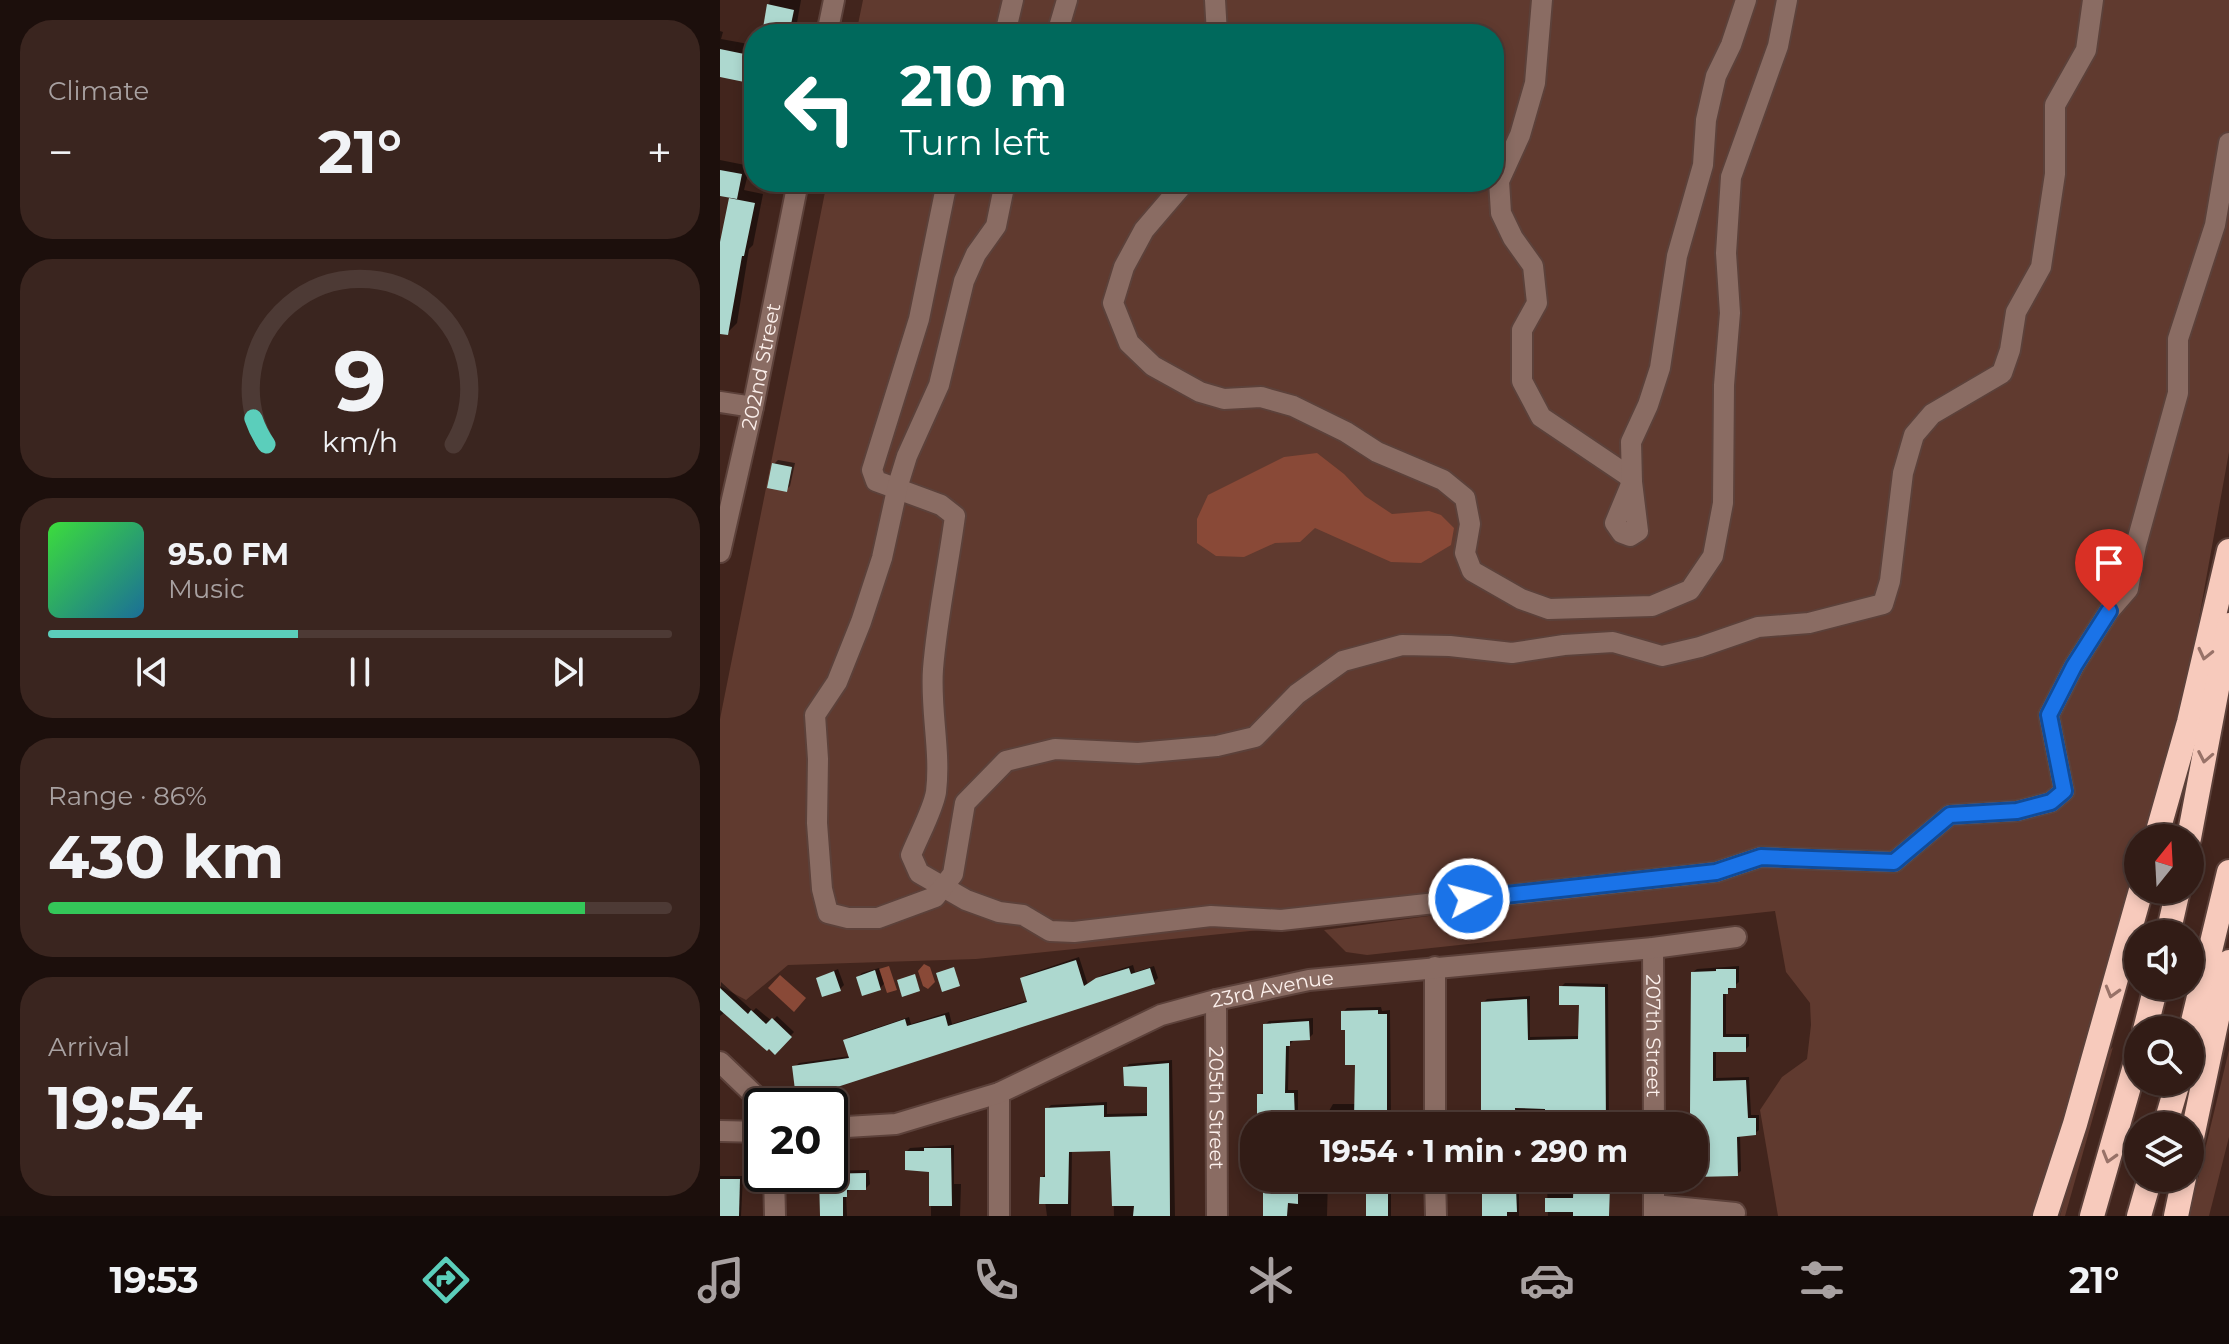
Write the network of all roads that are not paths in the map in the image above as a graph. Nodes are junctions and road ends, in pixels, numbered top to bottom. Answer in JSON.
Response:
{"nodes":[{"id":1,"x":834,"y":0,"type":"edge"},
{"id":2,"x":1013,"y":0,"type":"edge"},
{"id":3,"x":1067,"y":0,"type":"edge"},
{"id":4,"x":1215,"y":0,"type":"edge"},
{"id":5,"x":1542,"y":0,"type":"edge"},
{"id":6,"x":1746,"y":0,"type":"edge"},
{"id":7,"x":1787,"y":0,"type":"edge"},
{"id":8,"x":2093,"y":0,"type":"edge"},
{"id":9,"x":829,"y":24,"type":"edge"},
{"id":10,"x":1007,"y":24,"type":"edge"},
{"id":11,"x":1060,"y":24,"type":"edge"},
{"id":12,"x":1216,"y":24,"type":"edge"},
{"id":13,"x":2229,"y":143,"type":"edge"},
{"id":14,"x":1504,"y":170,"type":"edge"},
{"id":15,"x":796,"y":192,"type":"edge"},
{"id":16,"x":945,"y":192,"type":"edge"},
{"id":17,"x":1003,"y":192,"type":"edge"},
{"id":18,"x":1176,"y":192,"type":"edge"},
{"id":19,"x":1500,"y":192,"type":"edge"},
{"id":20,"x":720,"y":402,"type":"edge"},
{"id":21,"x":753,"y":407,"type":"junction"},
{"id":22,"x":897,"y":488,"type":"junction"},
{"id":23,"x":2229,"y":551,"type":"edge"},
{"id":24,"x":720,"y":552,"type":"edge"},
{"id":25,"x":2229,"y":625,"type":"edge"},
{"id":26,"x":2160,"y":824,"type":"edge"},
{"id":27,"x":2192,"y":824,"type":"edge"},
{"id":28,"x":2229,"y":872,"type":"edge"},
{"id":29,"x":943,"y":887,"type":"junction"},
{"id":30,"x":2137,"y":904,"type":"edge"},
{"id":31,"x":1736,"y":937,"type":"dead end"},
{"id":32,"x":1653,"y":948,"type":"junction"},
{"id":33,"x":2229,"y":962,"type":"edge"},
{"id":34,"x":1435,"y":967,"type":"junction"},
{"id":35,"x":1216,"y":1000,"type":"junction"},
{"id":36,"x":2194,"y":1016,"type":"edge"},
{"id":37,"x":720,"y":1062,"type":"edge"},
{"id":38,"x":747,"y":1088,"type":"edge"},
{"id":39,"x":999,"y":1093,"type":"junction"},
{"id":40,"x":2126,"y":1096,"type":"edge"},
{"id":41,"x":1435,"y":1112,"type":"edge"},
{"id":42,"x":1654,"y":1112,"type":"edge"},
{"id":43,"x":2197,"y":1112,"type":"edge"},
{"id":44,"x":848,"y":1127,"type":"edge"},
{"id":45,"x":720,"y":1131,"type":"edge"},
{"id":46,"x":744,"y":1132,"type":"edge"},
{"id":47,"x":774,"y":1192,"type":"edge"},
{"id":48,"x":1435,"y":1192,"type":"edge"},
{"id":49,"x":2146,"y":1192,"type":"edge"},
{"id":50,"x":2181,"y":1192,"type":"edge"},
{"id":51,"x":1654,"y":1211,"type":"edge"},
{"id":52,"x":1735,"y":1213,"type":"dead end"},
{"id":53,"x":775,"y":1216,"type":"edge"},
{"id":54,"x":999,"y":1216,"type":"edge"},
{"id":55,"x":1217,"y":1216,"type":"edge"},
{"id":56,"x":1436,"y":1216,"type":"edge"},
{"id":57,"x":2045,"y":1216,"type":"edge"},
{"id":58,"x":2092,"y":1216,"type":"edge"},
{"id":59,"x":2139,"y":1216,"type":"edge"},
{"id":60,"x":2176,"y":1216,"type":"edge"}],
"edges":[{"from":1,"to":9,"type":"street"},
{"from":2,"to":10,"type":"street"},
{"from":3,"to":11,"type":"street"},
{"from":4,"to":12,"type":"street"},
{"from":5,"to":14,"type":"street"},
{"from":6,"to":19,"type":"street"},
{"from":7,"to":18,"type":"street"},
{"from":8,"to":29,"type":"street"},
{"from":13,"to":29,"type":"street"},
{"from":15,"to":21,"type":"street","name":"202nd Street"},
{"from":16,"to":22,"type":"street"},
{"from":17,"to":22,"type":"street"},
{"from":20,"to":21,"type":"street"},
{"from":21,"to":24,"type":"street","name":"202nd Street"},
{"from":22,"to":29,"type":"street"},
{"from":22,"to":29,"type":"street"},
{"from":23,"to":26,"type":"highway","one_way":true},
{"from":25,"to":27,"type":"highway","one_way":true},
{"from":28,"to":36,"type":"highway"},
{"from":30,"to":57,"type":"highway","one_way":true},
{"from":31,"to":32,"type":"street","name":"23rd Avenue"},
{"from":32,"to":34,"type":"street","name":"23rd Avenue"},
{"from":32,"to":42,"type":"street","name":"207th Street"},
{"from":33,"to":43,"type":"highway"},
{"from":34,"to":35,"type":"street","name":"23rd Avenue"},
{"from":34,"to":41,"type":"street"},
{"from":35,"to":39,"type":"street","name":"23rd Avenue"},
{"from":35,"to":55,"type":"street","name":"205th Street"},
{"from":37,"to":38,"type":"street"},
{"from":39,"to":44,"type":"street","name":"23rd Avenue"},
{"from":39,"to":54,"type":"street"},
{"from":40,"to":58,"type":"highway","one_way":true},
{"from":45,"to":46,"type":"street"},
{"from":47,"to":53,"type":"street"},
{"from":48,"to":56,"type":"street"},
{"from":49,"to":59,"type":"highway"},
{"from":50,"to":60,"type":"highway"},
{"from":51,"to":52,"type":"street"}]}
